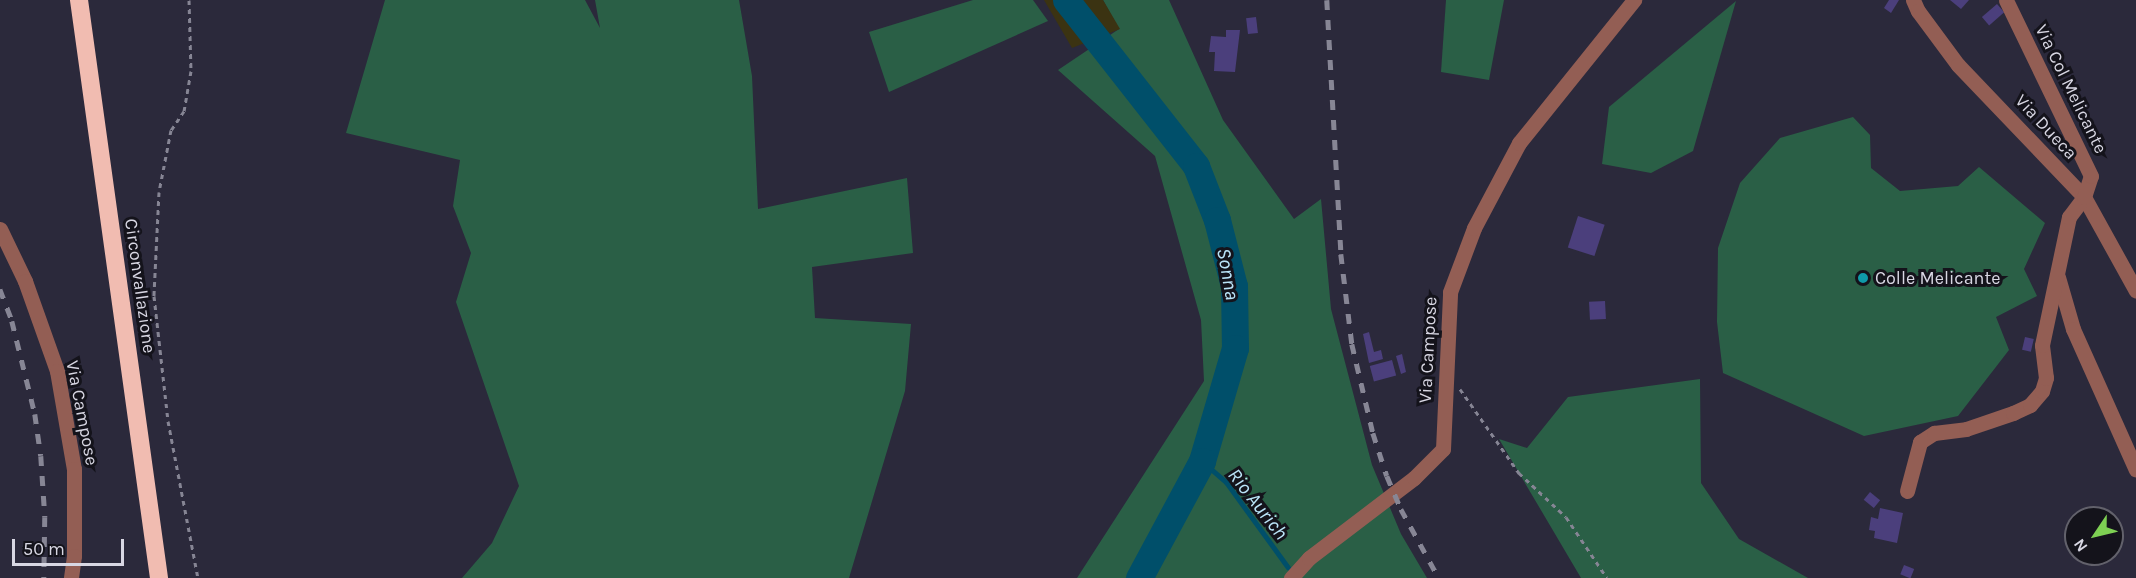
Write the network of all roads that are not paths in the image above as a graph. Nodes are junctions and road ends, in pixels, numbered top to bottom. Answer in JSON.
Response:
{"nodes":[{"id":1,"x":79,"y":0,"type":"edge"},
{"id":2,"x":1634,"y":0,"type":"edge"},
{"id":3,"x":1913,"y":0,"type":"edge"},
{"id":4,"x":2006,"y":0,"type":"edge"},
{"id":5,"x":2084,"y":197,"type":"junction"},
{"id":6,"x":0,"y":229,"type":"edge"},
{"id":7,"x":2057,"y":274,"type":"junction"},
{"id":8,"x":2136,"y":291,"type":"edge"},
{"id":9,"x":2136,"y":470,"type":"edge"},
{"id":10,"x":1907,"y":491,"type":"dead end"},
{"id":11,"x":71,"y":578,"type":"edge"},
{"id":12,"x":159,"y":578,"type":"edge"},
{"id":13,"x":1291,"y":578,"type":"edge"}],
"edges":[{"from":1,"to":12,"type":"highway","name":"Circonvallazione"},
{"from":2,"to":13,"type":"street","name":"Via Campose"},
{"from":3,"to":5,"type":"street","name":"Via Dueca"},
{"from":4,"to":5,"type":"street","name":"Via Col Melicante"},
{"from":5,"to":7,"type":"street"},
{"from":5,"to":8,"type":"street","name":"Via Dueca"},
{"from":6,"to":11,"type":"street","name":"Via Campose"},
{"from":7,"to":9,"type":"street"},
{"from":7,"to":10,"type":"street"}]}
